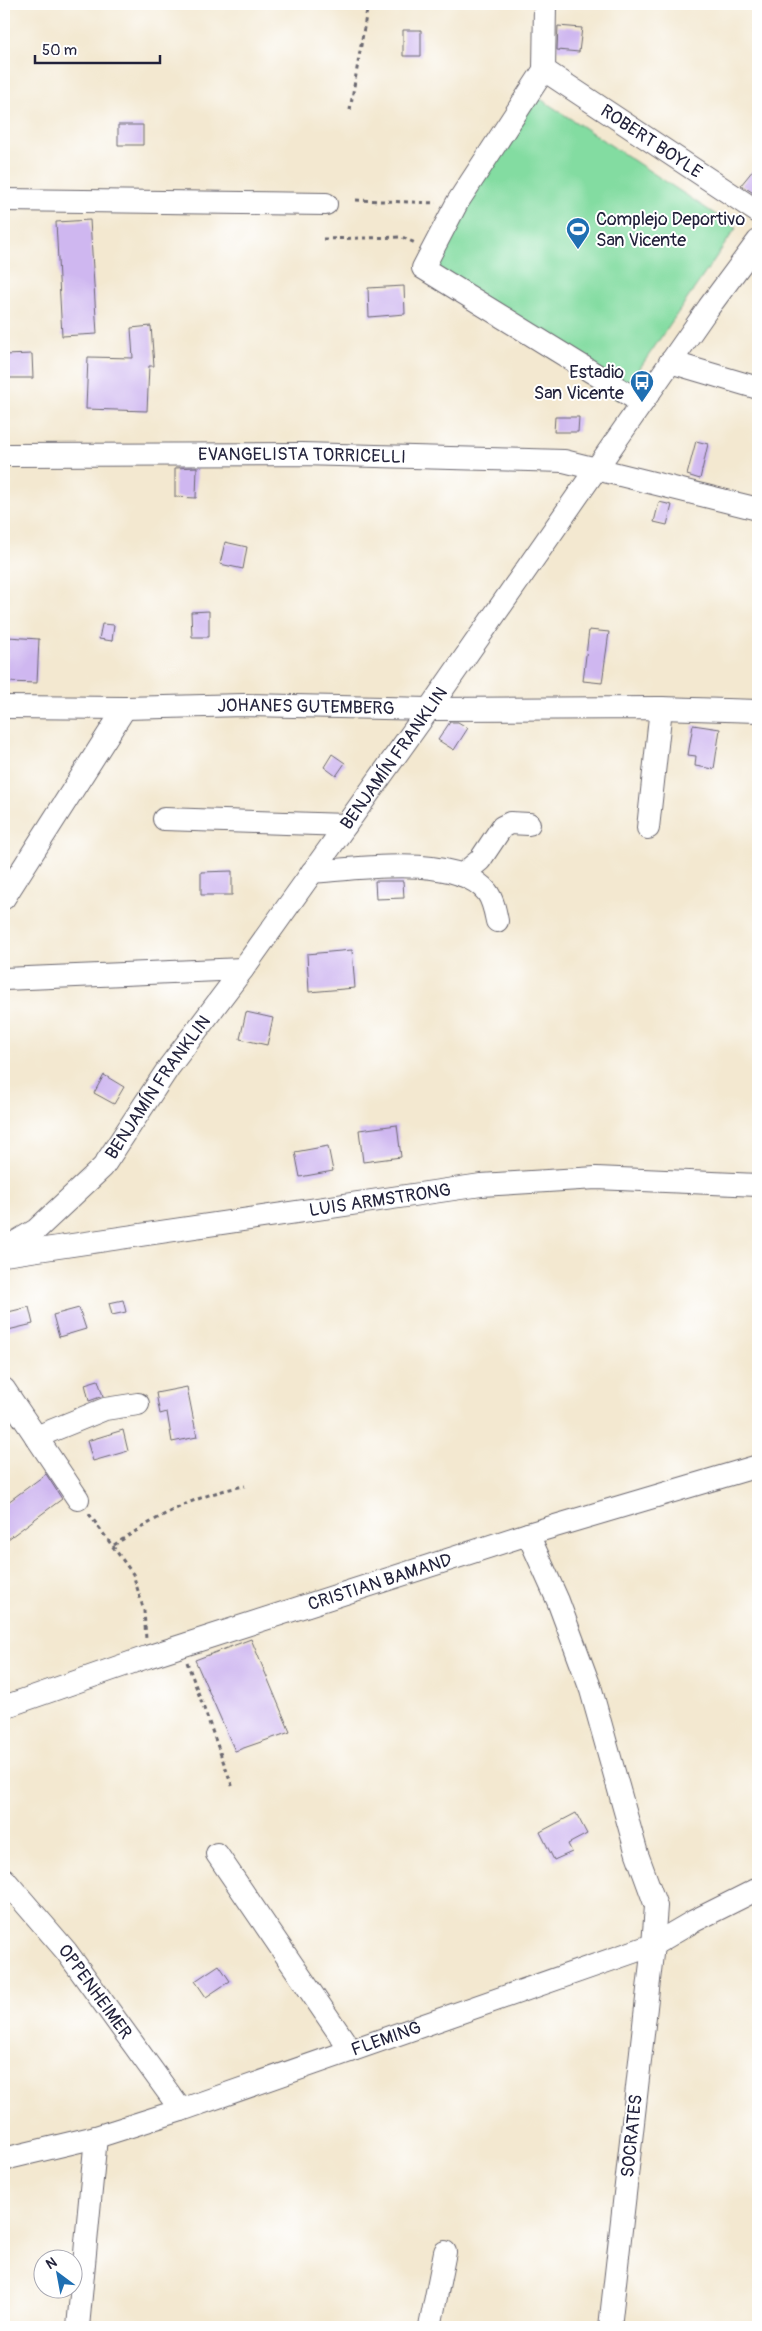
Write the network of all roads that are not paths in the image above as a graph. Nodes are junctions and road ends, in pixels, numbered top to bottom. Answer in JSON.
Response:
{"nodes":[{"id":1,"x":545,"y":4,"type":"edge"},
{"id":2,"x":544,"y":70,"type":"junction"},
{"id":3,"x":4,"y":200,"type":"edge"},
{"id":4,"x":326,"y":204,"type":"dead end"},
{"id":5,"x":758,"y":212,"type":"edge"},
{"id":6,"x":758,"y":241,"type":"edge"},
{"id":7,"x":670,"y":362,"type":"junction"},
{"id":8,"x":758,"y":388,"type":"edge"},
{"id":9,"x":642,"y":404,"type":"junction"},
{"id":10,"x":4,"y":455,"type":"edge"},
{"id":11,"x":597,"y":468,"type":"junction"},
{"id":12,"x":758,"y":509,"type":"edge"},
{"id":13,"x":4,"y":707,"type":"edge"},
{"id":14,"x":125,"y":708,"type":"junction"},
{"id":15,"x":661,"y":708,"type":"junction"},
{"id":16,"x":429,"y":709,"type":"junction"},
{"id":17,"x":758,"y":710,"type":"edge"},
{"id":18,"x":164,"y":819,"type":"dead end"},
{"id":19,"x":529,"y":824,"type":"dead end"},
{"id":20,"x":346,"y":825,"type":"junction"},
{"id":21,"x":648,"y":828,"type":"dead end"},
{"id":22,"x":312,"y":872,"type":"junction"},
{"id":23,"x":462,"y":876,"type":"junction"},
{"id":24,"x":4,"y":898,"type":"edge"},
{"id":25,"x":497,"y":921,"type":"dead end"},
{"id":26,"x":242,"y":969,"type":"junction"},
{"id":27,"x":4,"y":979,"type":"edge"},
{"id":28,"x":758,"y":1185,"type":"edge"},
{"id":29,"x":4,"y":1249,"type":"edge"},
{"id":30,"x":4,"y":1256,"type":"edge"},
{"id":31,"x":4,"y":1389,"type":"edge"},
{"id":32,"x":138,"y":1404,"type":"dead end"},
{"id":33,"x":36,"y":1436,"type":"junction"},
{"id":34,"x":758,"y":1466,"type":"edge"},
{"id":35,"x":78,"y":1499,"type":"road end"},
{"id":36,"x":528,"y":1534,"type":"junction"},
{"id":37,"x":4,"y":1707,"type":"edge"},
{"id":38,"x":217,"y":1854,"type":"dead end"},
{"id":39,"x":4,"y":1879,"type":"edge"},
{"id":40,"x":758,"y":1889,"type":"edge"},
{"id":41,"x":653,"y":1945,"type":"junction"},
{"id":42,"x":351,"y":2051,"type":"junction"},
{"id":43,"x":181,"y":2110,"type":"junction"},
{"id":44,"x":96,"y":2137,"type":"junction"},
{"id":45,"x":4,"y":2159,"type":"edge"},
{"id":46,"x":444,"y":2252,"type":"dead end"},
{"id":47,"x":78,"y":2327,"type":"edge"},
{"id":48,"x":430,"y":2327,"type":"edge"},
{"id":49,"x":610,"y":2327,"type":"edge"}],
"edges":[{"from":1,"to":2,"type":"street"},
{"from":2,"to":5,"type":"street","name":"ROBERT BOYLE"},
{"from":2,"to":9,"type":"street"},
{"from":3,"to":4,"type":"street"},
{"from":6,"to":7,"type":"street","name":"BENJAMÍN FRANKLIN"},
{"from":7,"to":8,"type":"street"},
{"from":7,"to":9,"type":"street","name":"BENJAMÍN FRANKLIN"},
{"from":9,"to":11,"type":"street","name":"BENJAMÍN FRANKLIN"},
{"from":10,"to":11,"type":"street","name":"EVANGELISTA TORRICELLI"},
{"from":11,"to":12,"type":"street","name":"EVANGELISTA TORRICELLI"},
{"from":11,"to":16,"type":"street","name":"BENJAMÍN FRANKLIN"},
{"from":13,"to":14,"type":"street","name":"JOHANES GUTEMBERG"},
{"from":14,"to":16,"type":"street","name":"JOHANES GUTEMBERG"},
{"from":14,"to":24,"type":"street"},
{"from":15,"to":16,"type":"street","name":"JOHANES GUTEMBERG"},
{"from":15,"to":17,"type":"street","name":"JOHANES GUTEMBERG"},
{"from":15,"to":21,"type":"street"},
{"from":16,"to":20,"type":"street","name":"BENJAMÍN FRANKLIN"},
{"from":18,"to":20,"type":"street"},
{"from":19,"to":23,"type":"street"},
{"from":20,"to":22,"type":"street","name":"BENJAMÍN FRANKLIN"},
{"from":22,"to":23,"type":"street"},
{"from":22,"to":26,"type":"street","name":"BENJAMÍN FRANKLIN"},
{"from":23,"to":25,"type":"street"},
{"from":26,"to":27,"type":"street"},
{"from":26,"to":29,"type":"street","name":"BENJAMÍN FRANKLIN"},
{"from":28,"to":30,"type":"street","name":"LUIS ARMSTRONG"},
{"from":31,"to":33,"type":"street"},
{"from":32,"to":33,"type":"street"},
{"from":33,"to":35,"type":"street"},
{"from":34,"to":36,"type":"street","name":"CRISTIAN BAMAND"},
{"from":36,"to":37,"type":"street","name":"CRISTIAN BAMAND"},
{"from":36,"to":41,"type":"street","name":"SOCRATES"},
{"from":38,"to":42,"type":"street"},
{"from":39,"to":43,"type":"street","name":"OPPENHEIMER"},
{"from":40,"to":41,"type":"street","name":"FLEMING"},
{"from":41,"to":42,"type":"street","name":"FLEMING"},
{"from":41,"to":49,"type":"street","name":"SOCRATES"},
{"from":42,"to":43,"type":"street","name":"FLEMING"},
{"from":43,"to":44,"type":"street","name":"FLEMING"},
{"from":44,"to":45,"type":"street","name":"FLEMING"},
{"from":44,"to":47,"type":"street"},
{"from":46,"to":48,"type":"street"}]}
